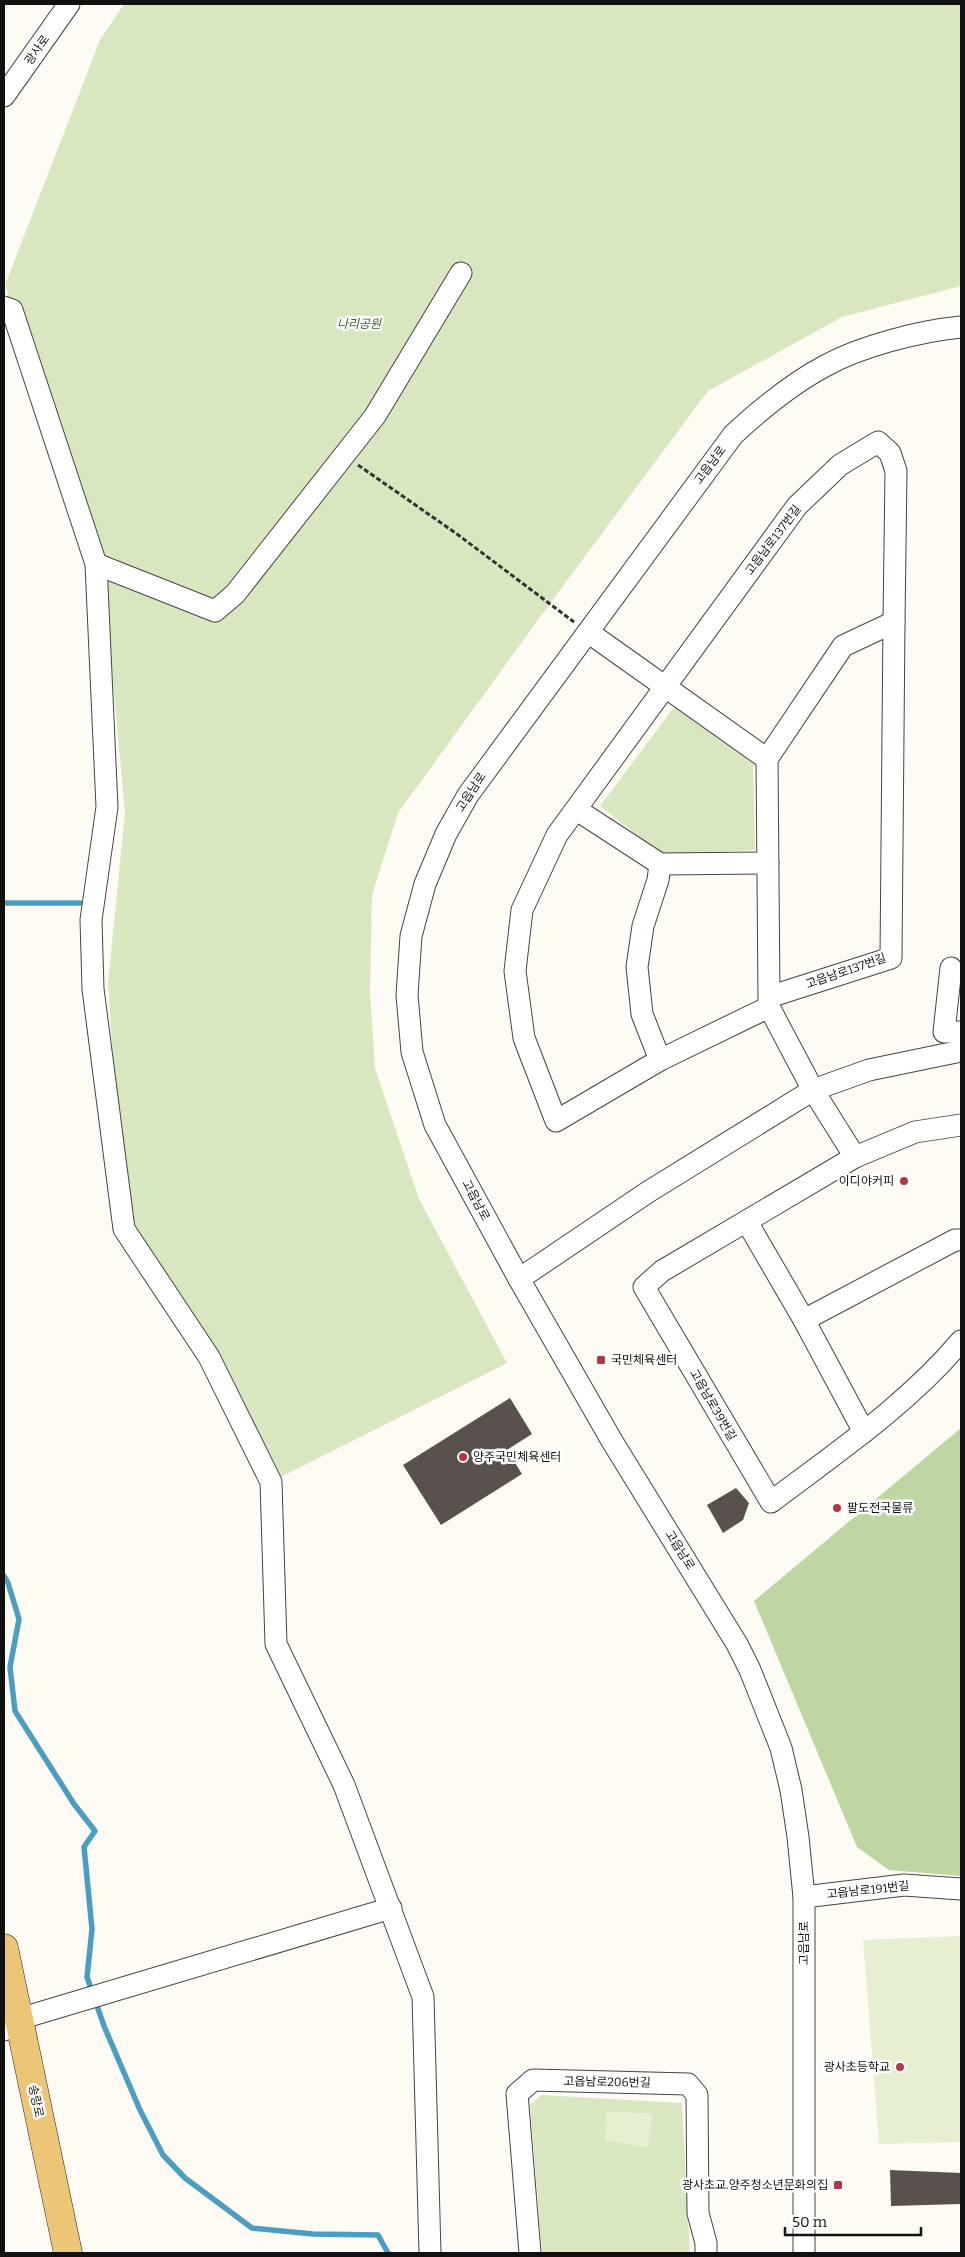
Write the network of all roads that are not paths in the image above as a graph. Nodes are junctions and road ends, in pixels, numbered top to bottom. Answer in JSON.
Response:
{"nodes":[{"id":1,"x":69,"y":4,"type":"edge"},
{"id":2,"x":4,"y":96,"type":"edge"},
{"id":3,"x":462,"y":273,"type":"dead end"},
{"id":4,"x":4,"y":307,"type":"edge"},
{"id":5,"x":961,"y":327,"type":"edge"},
{"id":6,"x":96,"y":564,"type":"junction"},
{"id":7,"x":894,"y":622,"type":"junction"},
{"id":8,"x":588,"y":632,"type":"junction"},
{"id":9,"x":665,"y":687,"type":"junction"},
{"id":10,"x":767,"y":758,"type":"junction"},
{"id":11,"x":577,"y":810,"type":"junction"},
{"id":12,"x":768,"y":863,"type":"junction"},
{"id":13,"x":660,"y":864,"type":"junction"},
{"id":14,"x":951,"y":968,"type":"dead end"},
{"id":15,"x":769,"y":1002,"type":"junction"},
{"id":16,"x":961,"y":1032,"type":"edge"},
{"id":17,"x":961,"y":1051,"type":"edge"},
{"id":18,"x":660,"y":1060,"type":"junction"},
{"id":19,"x":813,"y":1090,"type":"junction"},
{"id":20,"x":961,"y":1125,"type":"edge"},
{"id":21,"x":855,"y":1157,"type":"junction"},
{"id":22,"x":747,"y":1222,"type":"junction"},
{"id":23,"x":961,"y":1240,"type":"edge"},
{"id":24,"x":519,"y":1279,"type":"junction"},
{"id":25,"x":804,"y":1320,"type":"junction"},
{"id":26,"x":961,"y":1341,"type":"edge"},
{"id":27,"x":864,"y":1432,"type":"junction"},
{"id":28,"x":961,"y":1888,"type":"edge"},
{"id":29,"x":804,"y":1897,"type":"junction"},
{"id":30,"x":391,"y":1908,"type":"junction"},
{"id":31,"x":4,"y":1948,"type":"edge"},
{"id":32,"x":11,"y":2025,"type":"edge"},
{"id":33,"x":68,"y":2253,"type":"edge"},
{"id":34,"x":430,"y":2253,"type":"edge"},
{"id":35,"x":530,"y":2253,"type":"edge"},
{"id":36,"x":706,"y":2253,"type":"edge"},
{"id":37,"x":804,"y":2253,"type":"edge"}],
"edges":[{"from":1,"to":2,"type":"street","name":"광사로"},
{"from":3,"to":6,"type":"street"},
{"from":4,"to":6,"type":"street"},
{"from":5,"to":8,"type":"street","name":"고읍남로"},
{"from":6,"to":30,"type":"street"},
{"from":7,"to":9,"type":"street","name":"고읍남로137번길"},
{"from":7,"to":10,"type":"street"},
{"from":7,"to":15,"type":"street","name":"고읍남로137번길"},
{"from":8,"to":9,"type":"street"},
{"from":8,"to":24,"type":"street","name":"고읍남로"},
{"from":9,"to":10,"type":"street"},
{"from":9,"to":11,"type":"street","name":"고읍남로137번길"},
{"from":10,"to":12,"type":"street"},
{"from":11,"to":13,"type":"street"},
{"from":11,"to":18,"type":"street","name":"고읍남로137번길"},
{"from":12,"to":13,"type":"street"},
{"from":12,"to":15,"type":"street"},
{"from":13,"to":18,"type":"street"},
{"from":14,"to":16,"type":"street"},
{"from":15,"to":18,"type":"street","name":"고읍남로137번길"},
{"from":15,"to":19,"type":"street"},
{"from":17,"to":19,"type":"street"},
{"from":19,"to":21,"type":"street"},
{"from":19,"to":24,"type":"street"},
{"from":20,"to":21,"type":"street","name":"고읍남로39번길"},
{"from":21,"to":22,"type":"street","name":"고읍남로39번길"},
{"from":22,"to":25,"type":"street"},
{"from":22,"to":27,"type":"street","name":"고읍남로39번길"},
{"from":23,"to":25,"type":"street"},
{"from":24,"to":29,"type":"street","name":"고읍남로"},
{"from":25,"to":27,"type":"street"},
{"from":26,"to":27,"type":"street","name":"고읍남로39번길"},
{"from":28,"to":29,"type":"street","name":"고읍남로191번길"},
{"from":29,"to":37,"type":"street","name":"고읍남로"},
{"from":30,"to":32,"type":"street"},
{"from":30,"to":34,"type":"street"},
{"from":31,"to":32,"type":"main road","name":"송랑로"},
{"from":32,"to":33,"type":"main road","name":"송랑로"},
{"from":35,"to":36,"type":"street","name":"고읍남로206번길"}]}
